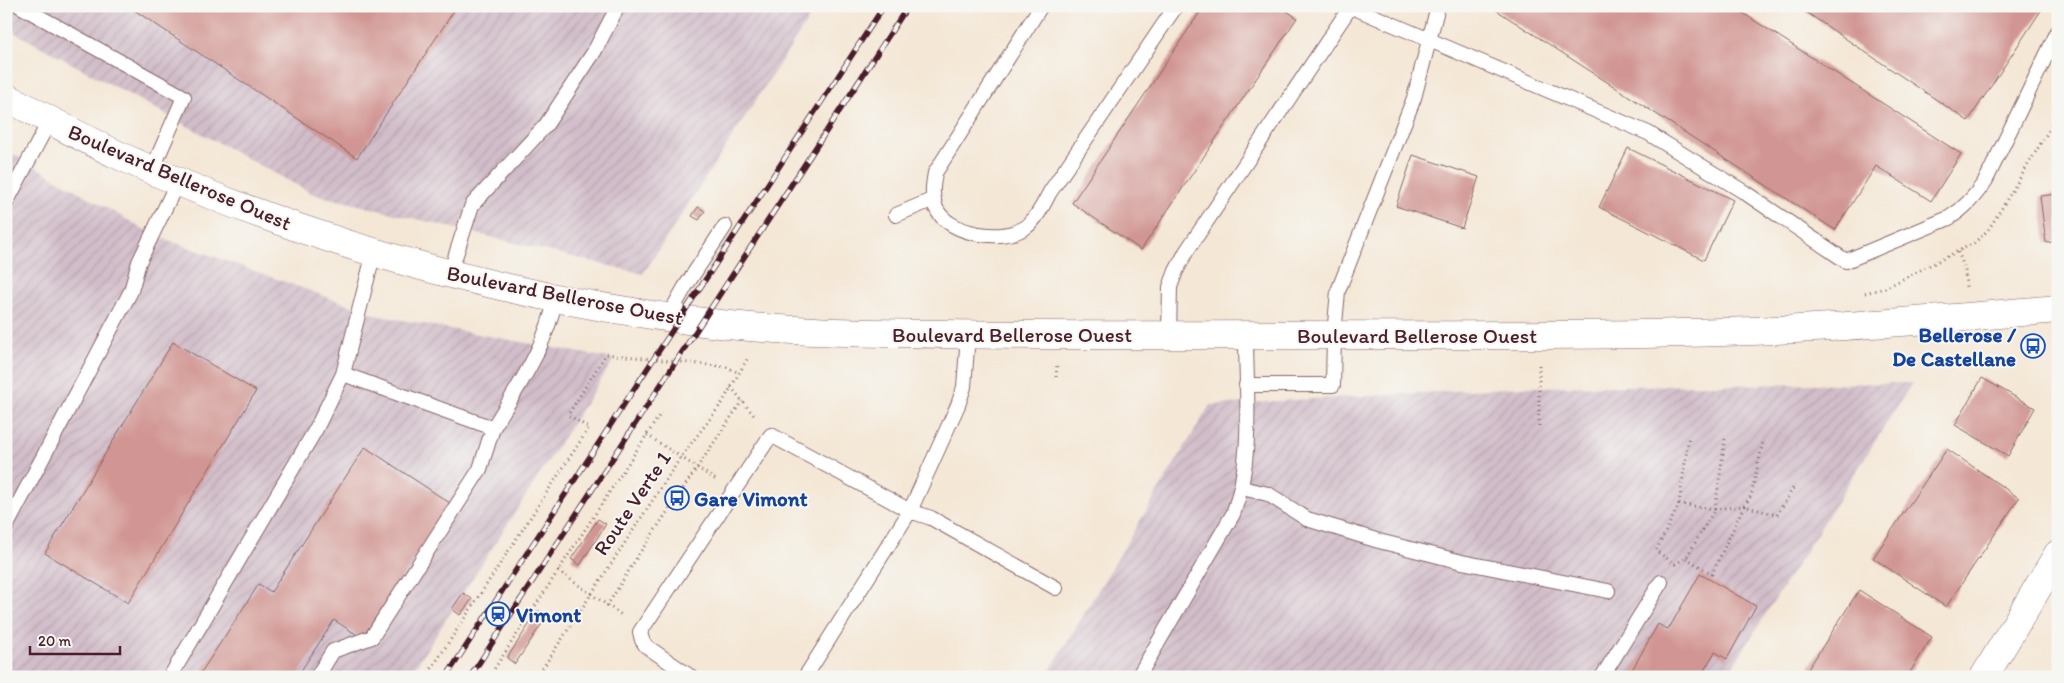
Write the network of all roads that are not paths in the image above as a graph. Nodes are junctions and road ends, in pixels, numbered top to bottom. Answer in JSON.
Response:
{"nodes":[{"id":1,"x":20,"y":6,"type":"edge"},
{"id":2,"x":618,"y":6,"type":"edge"},
{"id":3,"x":1040,"y":6,"type":"edge"},
{"id":4,"x":1176,"y":6,"type":"edge"},
{"id":5,"x":1352,"y":6,"type":"edge"},
{"id":6,"x":1438,"y":6,"type":"edge"},
{"id":7,"x":2058,"y":31,"type":"edge"},
{"id":8,"x":1430,"y":40,"type":"junction"},
{"id":9,"x":6,"y":98,"type":"edge"},
{"id":10,"x":50,"y":120,"type":"junction"},
{"id":11,"x":152,"y":170,"type":"junction"},
{"id":12,"x":178,"y":181,"type":"junction"},
{"id":13,"x":934,"y":200,"type":"junction"},
{"id":14,"x":6,"y":203,"type":"edge"},
{"id":15,"x":896,"y":215,"type":"dead end"},
{"id":16,"x":726,"y":226,"type":"dead end"},
{"id":17,"x":374,"y":252,"type":"junction"},
{"id":18,"x":450,"y":273,"type":"junction"},
{"id":19,"x":556,"y":297,"type":"junction"},
{"id":20,"x":2058,"y":309,"type":"edge"},
{"id":21,"x":668,"y":317,"type":"junction"},
{"id":22,"x":968,"y":335,"type":"junction"},
{"id":23,"x":1169,"y":335,"type":"junction"},
{"id":24,"x":1246,"y":335,"type":"junction"},
{"id":25,"x":1334,"y":335,"type":"junction"},
{"id":26,"x":342,"y":374,"type":"junction"},
{"id":27,"x":1246,"y":385,"type":"junction"},
{"id":28,"x":493,"y":428,"type":"junction"},
{"id":29,"x":1242,"y":488,"type":"junction"},
{"id":30,"x":910,"y":511,"type":"junction"},
{"id":31,"x":6,"y":527,"type":"edge"},
{"id":32,"x":2058,"y":554,"type":"edge"},
{"id":33,"x":1662,"y":582,"type":"dead end"},
{"id":34,"x":1056,"y":588,"type":"dead end"},
{"id":35,"x":1608,"y":591,"type":"dead end"},
{"id":36,"x":170,"y":677,"type":"edge"},
{"id":37,"x":318,"y":677,"type":"edge"},
{"id":38,"x":691,"y":677,"type":"edge"},
{"id":39,"x":805,"y":677,"type":"edge"},
{"id":40,"x":1138,"y":677,"type":"edge"},
{"id":41,"x":1602,"y":677,"type":"edge"},
{"id":42,"x":1984,"y":677,"type":"edge"}],
"edges":[{"from":1,"to":11,"type":"lane"},
{"from":2,"to":18,"type":"lane"},
{"from":3,"to":13,"type":"lane"},
{"from":4,"to":13,"type":"lane"},
{"from":5,"to":8,"type":"lane"},
{"from":5,"to":23,"type":"lane"},
{"from":6,"to":8,"type":"lane"},
{"from":7,"to":8,"type":"lane"},
{"from":8,"to":25,"type":"lane"},
{"from":9,"to":10,"type":"street","name":"Boulevard Bellerose Ouest"},
{"from":10,"to":11,"type":"street","name":"Boulevard Bellerose Ouest"},
{"from":10,"to":14,"type":"lane"},
{"from":11,"to":12,"type":"street","name":"Boulevard Bellerose Ouest"},
{"from":12,"to":17,"type":"street","name":"Boulevard Bellerose Ouest"},
{"from":12,"to":31,"type":"lane"},
{"from":13,"to":15,"type":"lane"},
{"from":16,"to":21,"type":"lane"},
{"from":17,"to":18,"type":"street","name":"Boulevard Bellerose Ouest"},
{"from":17,"to":26,"type":"lane"},
{"from":18,"to":19,"type":"street","name":"Boulevard Bellerose Ouest"},
{"from":19,"to":21,"type":"street","name":"Boulevard Bellerose Ouest"},
{"from":19,"to":28,"type":"lane"},
{"from":20,"to":25,"type":"street","name":"Boulevard Bellerose Ouest"},
{"from":21,"to":22,"type":"street","name":"Boulevard Bellerose Ouest"},
{"from":22,"to":23,"type":"street","name":"Boulevard Bellerose Ouest"},
{"from":22,"to":30,"type":"lane"},
{"from":23,"to":24,"type":"street","name":"Boulevard Bellerose Ouest"},
{"from":24,"to":25,"type":"street","name":"Boulevard Bellerose Ouest"},
{"from":24,"to":27,"type":"lane"},
{"from":25,"to":27,"type":"lane"},
{"from":26,"to":28,"type":"lane"},
{"from":26,"to":36,"type":"lane"},
{"from":27,"to":29,"type":"lane"},
{"from":28,"to":37,"type":"lane"},
{"from":29,"to":35,"type":"lane"},
{"from":29,"to":40,"type":"lane"},
{"from":30,"to":34,"type":"lane"},
{"from":30,"to":38,"type":"lane"},
{"from":30,"to":39,"type":"lane"},
{"from":32,"to":42,"type":"street"},
{"from":33,"to":41,"type":"lane"}]}
